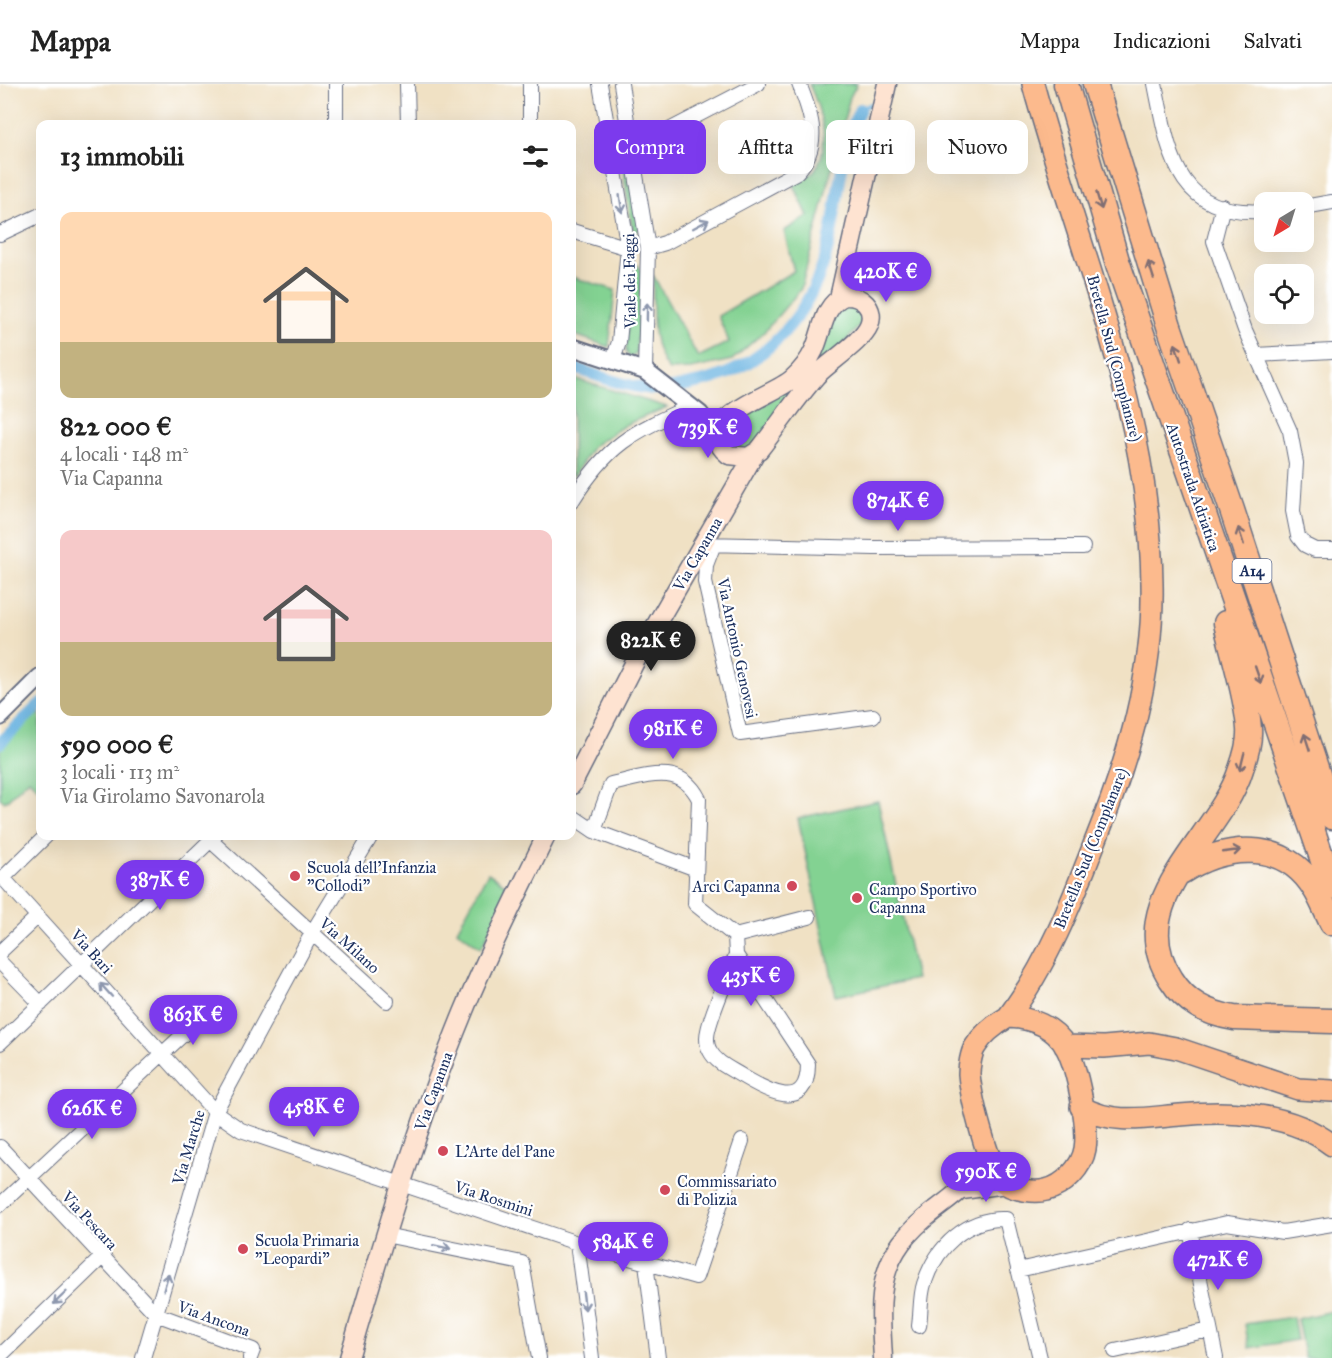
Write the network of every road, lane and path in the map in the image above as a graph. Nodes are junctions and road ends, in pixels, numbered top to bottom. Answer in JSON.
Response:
{"nodes":[{"id":1,"x":336,"y":84,"type":"edge"},
{"id":2,"x":407,"y":84,"type":"edge"},
{"id":3,"x":530,"y":84,"type":"edge"},
{"id":4,"x":600,"y":84,"type":"edge"},
{"id":5,"x":621,"y":84,"type":"edge"},
{"id":6,"x":758,"y":84,"type":"edge"},
{"id":7,"x":799,"y":84,"type":"edge"},
{"id":8,"x":887,"y":84,"type":"edge"},
{"id":9,"x":1033,"y":84,"type":"edge"},
{"id":10,"x":1066,"y":84,"type":"edge"},
{"id":11,"x":1095,"y":84,"type":"edge"},
{"id":12,"x":1155,"y":84,"type":"edge"},
{"id":13,"x":336,"y":120,"type":"edge"},
{"id":14,"x":408,"y":120,"type":"edge"},
{"id":15,"x":530,"y":120,"type":"edge"},
{"id":16,"x":688,"y":120,"type":"edge"},
{"id":17,"x":1332,"y":202,"type":"edge"},
{"id":18,"x":1314,"y":205,"type":"edge"},
{"id":19,"x":1222,"y":206,"type":"junction"},
{"id":20,"x":1254,"y":210,"type":"edge"},
{"id":21,"x":36,"y":217,"type":"edge"},
{"id":22,"x":576,"y":232,"type":"edge"},
{"id":23,"x":0,"y":234,"type":"edge"},
{"id":24,"x":628,"y":248,"type":"junction"},
{"id":25,"x":648,"y":249,"type":"junction"},
{"id":26,"x":845,"y":270,"type":"junction"},
{"id":27,"x":857,"y":297,"type":"junction"},
{"id":28,"x":839,"y":298,"type":"junction"},
{"id":29,"x":576,"y":348,"type":"edge"},
{"id":30,"x":1332,"y":351,"type":"edge"},
{"id":31,"x":1256,"y":355,"type":"junction"},
{"id":32,"x":613,"y":360,"type":"junction"},
{"id":33,"x":645,"y":371,"type":"junction"},
{"id":34,"x":696,"y":410,"type":"junction"},
{"id":35,"x":725,"y":417,"type":"junction"},
{"id":36,"x":718,"y":439,"type":"junction"},
{"id":37,"x":729,"y":455,"type":"junction"},
{"id":38,"x":754,"y":455,"type":"junction"},
{"id":39,"x":739,"y":483,"type":"junction"},
{"id":40,"x":576,"y":495,"type":"edge"},
{"id":41,"x":1205,"y":520,"type":"junction"},
{"id":42,"x":709,"y":544,"type":"junction"},
{"id":43,"x":1083,"y":548,"type":"dead end"},
{"id":44,"x":1332,"y":550,"type":"edge"},
{"id":45,"x":36,"y":681,"type":"edge"},
{"id":46,"x":873,"y":716,"type":"dead end"},
{"id":47,"x":0,"y":717,"type":"edge"},
{"id":48,"x":576,"y":777,"type":"edge"},
{"id":49,"x":1332,"y":817,"type":"edge"},
{"id":50,"x":576,"y":819,"type":"edge"},
{"id":51,"x":576,"y":830,"type":"edge"},
{"id":52,"x":594,"y":831,"type":"junction"},
{"id":53,"x":42,"y":840,"type":"edge"},
{"id":54,"x":210,"y":840,"type":"edge"},
{"id":55,"x":214,"y":840,"type":"edge"},
{"id":56,"x":369,"y":840,"type":"edge"},
{"id":57,"x":544,"y":840,"type":"edge"},
{"id":58,"x":696,"y":869,"type":"junction"},
{"id":59,"x":1179,"y":874,"type":"junction"},
{"id":60,"x":1332,"y":887,"type":"edge"},
{"id":61,"x":38,"y":916,"type":"junction"},
{"id":62,"x":809,"y":917,"type":"dead end"},
{"id":63,"x":1332,"y":922,"type":"edge"},
{"id":64,"x":312,"y":933,"type":"junction"},
{"id":65,"x":735,"y":936,"type":"junction"},
{"id":66,"x":0,"y":952,"type":"edge"},
{"id":67,"x":736,"y":955,"type":"junction"},
{"id":68,"x":0,"y":962,"type":"edge"},
{"id":69,"x":83,"y":964,"type":"junction"},
{"id":70,"x":1035,"y":979,"type":"junction"},
{"id":71,"x":387,"y":1001,"type":"dead end"},
{"id":72,"x":41,"y":1004,"type":"junction"},
{"id":73,"x":202,"y":1017,"type":"dead end"},
{"id":74,"x":1008,"y":1017,"type":"junction"},
{"id":75,"x":1332,"y":1021,"type":"edge"},
{"id":76,"x":1046,"y":1026,"type":"junction"},
{"id":77,"x":0,"y":1043,"type":"edge"},
{"id":78,"x":1065,"y":1046,"type":"junction"},
{"id":79,"x":1104,"y":1047,"type":"junction"},
{"id":80,"x":162,"y":1053,"type":"junction"},
{"id":81,"x":1075,"y":1074,"type":"junction"},
{"id":82,"x":1332,"y":1091,"type":"edge"},
{"id":83,"x":1081,"y":1107,"type":"junction"},
{"id":84,"x":215,"y":1112,"type":"junction"},
{"id":85,"x":1131,"y":1121,"type":"junction"},
{"id":86,"x":742,"y":1141,"type":"dead end"},
{"id":87,"x":1332,"y":1145,"type":"edge"},
{"id":88,"x":0,"y":1147,"type":"edge"},
{"id":89,"x":1085,"y":1148,"type":"junction"},
{"id":90,"x":988,"y":1156,"type":"junction"},
{"id":91,"x":28,"y":1178,"type":"junction"},
{"id":92,"x":400,"y":1184,"type":"junction"},
{"id":93,"x":1006,"y":1184,"type":"junction"},
{"id":94,"x":962,"y":1190,"type":"junction"},
{"id":95,"x":0,"y":1205,"type":"edge"},
{"id":96,"x":1332,"y":1224,"type":"edge"},
{"id":97,"x":1190,"y":1230,"type":"junction"},
{"id":98,"x":385,"y":1235,"type":"junction"},
{"id":99,"x":577,"y":1243,"type":"junction"},
{"id":100,"x":102,"y":1257,"type":"junction"},
{"id":101,"x":646,"y":1263,"type":"junction"},
{"id":102,"x":1018,"y":1270,"type":"junction"},
{"id":103,"x":156,"y":1314,"type":"junction"},
{"id":104,"x":919,"y":1326,"type":"dead end"},
{"id":105,"x":1209,"y":1330,"type":"junction"},
{"id":106,"x":1114,"y":1351,"type":"dead end"},
{"id":107,"x":0,"y":1356,"type":"edge"},
{"id":108,"x":143,"y":1358,"type":"edge"},
{"id":109,"x":250,"y":1358,"type":"edge"},
{"id":110,"x":349,"y":1358,"type":"edge"},
{"id":111,"x":539,"y":1358,"type":"edge"},
{"id":112,"x":592,"y":1358,"type":"edge"},
{"id":113,"x":658,"y":1358,"type":"edge"},
{"id":114,"x":883,"y":1358,"type":"edge"},
{"id":115,"x":1040,"y":1358,"type":"edge"},
{"id":116,"x":1216,"y":1358,"type":"edge"}],
"edges":[{"from":1,"to":13,"type":"street"},
{"from":2,"to":14,"type":"street"},
{"from":3,"to":15,"type":"street"},
{"from":4,"to":24,"type":"street","name":"Viale dei Faggi","one_way":true},
{"from":5,"to":25,"type":"street","name":"Viale dei Faggi"},
{"from":6,"to":16,"type":"street"},
{"from":25,"to":7,"type":"street","one_way":true},
{"from":8,"to":26,"type":"main road"},
{"from":9,"to":70,"type":"main road","name":"Bretella Sud (Complanare)"},
{"from":10,"to":41,"type":"highway","name":"Autostrada Adriatica","number":"A14","one_way":true},
{"from":49,"to":11,"type":"highway","name":"Autostrada Adriatica","number":"A14","one_way":true},
{"from":12,"to":19,"type":"street"},
{"from":17,"to":18,"type":"street"},
{"from":19,"to":20,"type":"street"},
{"from":19,"to":31,"type":"street"},
{"from":21,"to":23,"type":"street"},
{"from":22,"to":24,"type":"street"},
{"from":24,"to":25,"type":"street"},
{"from":24,"to":32,"type":"street","name":"Viale dei Faggi"},
{"from":33,"to":25,"type":"street","name":"Viale dei Faggi","one_way":true},
{"from":26,"to":27,"type":"main road"},
{"from":26,"to":28,"type":"main road"},
{"from":27,"to":28,"type":"main road"},
{"from":27,"to":38,"type":"main road","name":"Via Capanna"},
{"from":28,"to":35,"type":"main road"},
{"from":29,"to":32,"type":"street"},
{"from":30,"to":31,"type":"street"},
{"from":31,"to":44,"type":"street"},
{"from":32,"to":33,"type":"street"},
{"from":33,"to":34,"type":"street"},
{"from":34,"to":35,"type":"street"},
{"from":34,"to":36,"type":"street"},
{"from":34,"to":40,"type":"street"},
{"from":35,"to":36,"type":"main road"},
{"from":36,"to":37,"type":"main road"},
{"from":37,"to":38,"type":"main road"},
{"from":37,"to":39,"type":"main road"},
{"from":38,"to":39,"type":"main road","name":"Via Capanna"},
{"from":39,"to":42,"type":"main road","name":"Via Capanna"},
{"from":41,"to":59,"type":"highway","one_way":true},
{"from":41,"to":60,"type":"highway","name":"Autostrada Adriatica","number":"A14","one_way":true},
{"from":42,"to":43,"type":"street"},
{"from":42,"to":46,"type":"street","name":"Via Antonio Genovesi"},
{"from":42,"to":48,"type":"main road","name":"Via Capanna"},
{"from":45,"to":47,"type":"street"},
{"from":50,"to":52,"type":"street"},
{"from":51,"to":52,"type":"street"},
{"from":52,"to":58,"type":"street"},
{"from":52,"to":58,"type":"street"},
{"from":53,"to":61,"type":"street","name":"Via Bari"},
{"from":54,"to":69,"type":"street"},
{"from":55,"to":64,"type":"street","name":"Via Milano"},
{"from":56,"to":64,"type":"street","name":"Via Marche"},
{"from":57,"to":92,"type":"main road","name":"Via Capanna"},
{"from":58,"to":65,"type":"street"},
{"from":59,"to":63,"type":"highway","one_way":true},
{"from":59,"to":75,"type":"highway"},
{"from":61,"to":66,"type":"street"},
{"from":61,"to":69,"type":"street","name":"Via Bari"},
{"from":62,"to":65,"type":"street"},
{"from":64,"to":71,"type":"street","name":"Via Milano"},
{"from":64,"to":84,"type":"street","name":"Via Marche"},
{"from":65,"to":67,"type":"street"},
{"from":67,"to":67,"type":"street"},
{"from":68,"to":72,"type":"street"},
{"from":69,"to":72,"type":"street"},
{"from":80,"to":69,"type":"street","name":"Via Bari","one_way":true},
{"from":70,"to":74,"type":"main road","name":"Bretella Sud (Complanare)"},
{"from":70,"to":76,"type":"main road"},
{"from":72,"to":77,"type":"street"},
{"from":73,"to":80,"type":"street"},
{"from":74,"to":76,"type":"main road"},
{"from":74,"to":90,"type":"main road"},
{"from":76,"to":78,"type":"main road"},
{"from":78,"to":79,"type":"main road"},
{"from":78,"to":81,"type":"main road"},
{"from":79,"to":81,"type":"main road"},
{"from":79,"to":82,"type":"main road"},
{"from":80,"to":84,"type":"street","name":"Via Bari"},
{"from":80,"to":91,"type":"street"},
{"from":81,"to":83,"type":"main road"},
{"from":83,"to":85,"type":"main road"},
{"from":83,"to":89,"type":"main road"},
{"from":84,"to":92,"type":"street","name":"Via Bari"},
{"from":103,"to":84,"type":"street","name":"Via Marche","one_way":true},
{"from":85,"to":87,"type":"main road"},
{"from":85,"to":89,"type":"main road"},
{"from":86,"to":101,"type":"street","name":"Via Rosmini"},
{"from":88,"to":91,"type":"street","name":"Via Pescara"},
{"from":89,"to":93,"type":"main road"},
{"from":90,"to":93,"type":"main road"},
{"from":90,"to":94,"type":"main road"},
{"from":91,"to":95,"type":"street"},
{"from":91,"to":100,"type":"street","name":"Via Pescara"},
{"from":92,"to":98,"type":"main road","name":"Via Capanna"},
{"from":92,"to":99,"type":"street","name":"Via Rosmini"},
{"from":93,"to":94,"type":"main road"},
{"from":94,"to":114,"type":"main road"},
{"from":96,"to":97,"type":"street"},
{"from":97,"to":102,"type":"street"},
{"from":97,"to":105,"type":"street"},
{"from":98,"to":110,"type":"main road","name":"Via Capanna"},
{"from":98,"to":111,"type":"street","one_way":true},
{"from":99,"to":101,"type":"street","name":"Via Rosmini"},
{"from":99,"to":112,"type":"street","one_way":true},
{"from":100,"to":103,"type":"street","name":"Via Pescara"},
{"from":100,"to":107,"type":"street","one_way":true},
{"from":101,"to":113,"type":"street"},
{"from":102,"to":104,"type":"street"},
{"from":102,"to":115,"type":"street"},
{"from":103,"to":108,"type":"street","name":"Via Marche"},
{"from":103,"to":109,"type":"street","name":"Via Ancona"},
{"from":105,"to":106,"type":"street"},
{"from":105,"to":116,"type":"street"}]}
